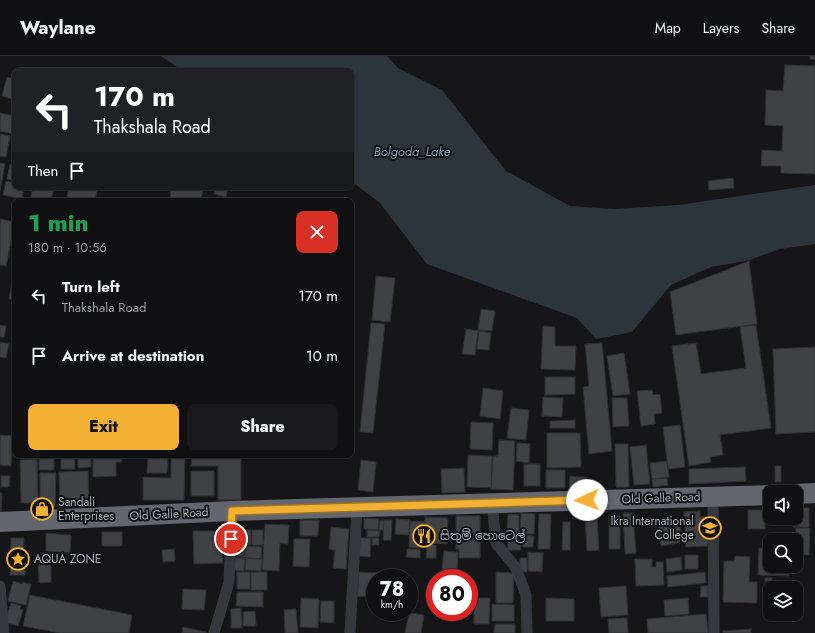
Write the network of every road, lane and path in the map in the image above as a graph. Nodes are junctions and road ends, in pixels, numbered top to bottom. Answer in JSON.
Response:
{"nodes":[{"id":1,"x":815,"y":493,"type":"edge"},
{"id":2,"x":803,"y":494,"type":"edge"},
{"id":3,"x":763,"y":495,"type":"edge"},
{"id":4,"x":713,"y":496,"type":"junction"},
{"id":5,"x":492,"y":502,"type":"junction"},
{"id":6,"x":357,"y":506,"type":"junction"},
{"id":7,"x":232,"y":511,"type":"junction"},
{"id":8,"x":0,"y":522,"type":"edge"},
{"id":9,"x":0,"y":586,"type":"edge"},
{"id":10,"x":4,"y":633,"type":"edge"},
{"id":11,"x":214,"y":633,"type":"edge"},
{"id":12,"x":350,"y":633,"type":"edge"},
{"id":13,"x":527,"y":633,"type":"edge"},
{"id":14,"x":714,"y":633,"type":"edge"}],
"edges":[{"from":1,"to":2,"type":"highway"},
{"from":3,"to":4,"type":"highway","name":"Old Galle Road"},
{"from":4,"to":5,"type":"highway","name":"Old Galle Road"},
{"from":4,"to":14,"type":"street"},
{"from":5,"to":6,"type":"highway","name":"Old Galle Road"},
{"from":5,"to":13,"type":"street"},
{"from":6,"to":7,"type":"highway","name":"Old Galle Road"},
{"from":6,"to":12,"type":"street"},
{"from":7,"to":8,"type":"highway","name":"Old Galle Road"},
{"from":7,"to":11,"type":"street"},
{"from":9,"to":10,"type":"street"}]}
